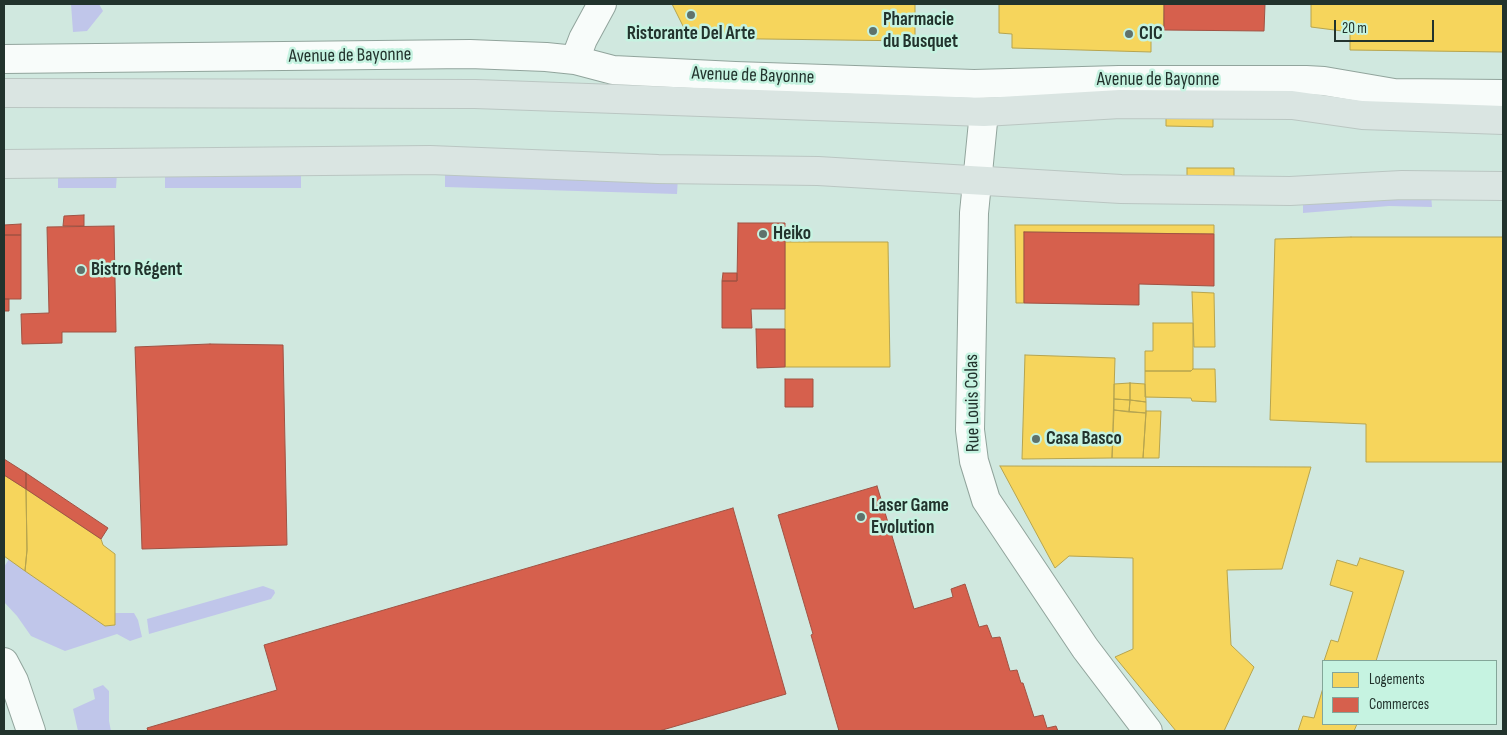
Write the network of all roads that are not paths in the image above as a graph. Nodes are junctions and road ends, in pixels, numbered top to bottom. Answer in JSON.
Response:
{"nodes":[{"id":1,"x":602,"y":4,"type":"edge"},
{"id":2,"x":4,"y":58,"type":"edge"},
{"id":3,"x":575,"y":60,"type":"junction"},
{"id":4,"x":4,"y":93,"type":"edge"},
{"id":5,"x":1503,"y":94,"type":"edge"},
{"id":6,"x":984,"y":112,"type":"junction"},
{"id":7,"x":1503,"y":120,"type":"edge"},
{"id":8,"x":4,"y":164,"type":"edge"},
{"id":9,"x":977,"y":179,"type":"junction"},
{"id":10,"x":1503,"y":186,"type":"edge"},
{"id":11,"x":4,"y":662,"type":"edge"},
{"id":12,"x":31,"y":731,"type":"edge"},
{"id":13,"x":1148,"y":731,"type":"edge"}],
"edges":[{"from":1,"to":3,"type":"street"},
{"from":2,"to":3,"type":"street","name":"Avenue de Bayonne"},
{"from":3,"to":5,"type":"street","name":"Avenue de Bayonne"},
{"from":4,"to":6,"type":"main road","name":"Avenue de Bayonne"},
{"from":6,"to":7,"type":"main road","name":"Avenue de Bayonne"},
{"from":6,"to":9,"type":"street","name":"Rue Louis Colas"},
{"from":8,"to":9,"type":"main road"},
{"from":9,"to":10,"type":"main road"},
{"from":9,"to":13,"type":"street","name":"Rue Louis Colas"},
{"from":11,"to":12,"type":"street"}]}
